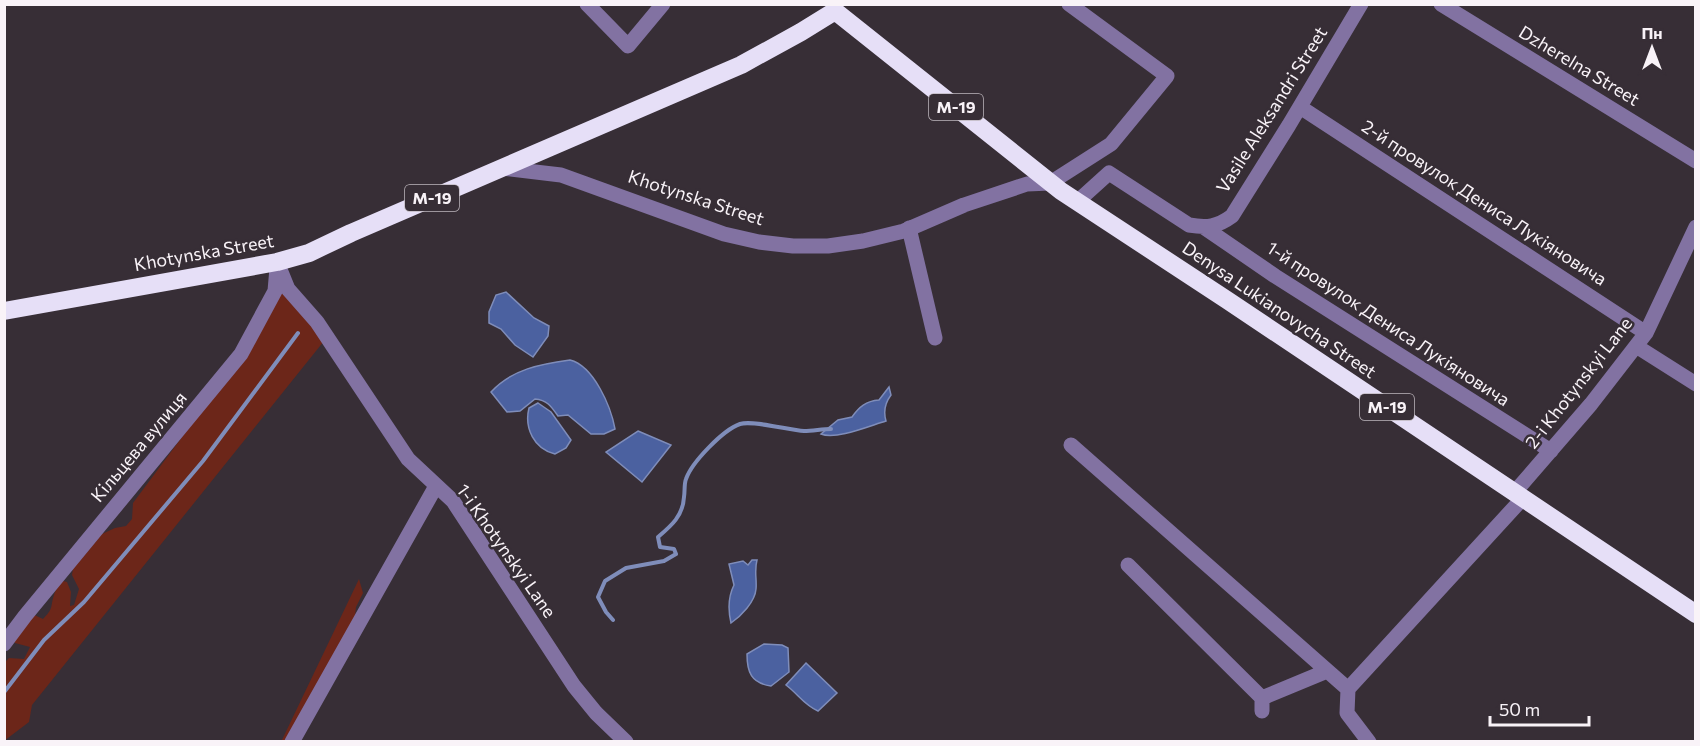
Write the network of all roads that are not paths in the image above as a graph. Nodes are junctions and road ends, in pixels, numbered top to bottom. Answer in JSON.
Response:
{"nodes":[{"id":1,"x":586,"y":4,"type":"edge"},
{"id":2,"x":663,"y":4,"type":"edge"},
{"id":3,"x":1069,"y":4,"type":"edge"},
{"id":4,"x":1361,"y":4,"type":"edge"},
{"id":5,"x":1441,"y":4,"type":"edge"},
{"id":6,"x":1300,"y":107,"type":"junction"},
{"id":7,"x":1695,"y":161,"type":"edge"},
{"id":8,"x":502,"y":168,"type":"junction"},
{"id":9,"x":1050,"y":183,"type":"junction"},
{"id":10,"x":1078,"y":201,"type":"junction"},
{"id":11,"x":1695,"y":227,"type":"edge"},
{"id":12,"x":909,"y":228,"type":"junction"},
{"id":13,"x":1205,"y":228,"type":"junction"},
{"id":14,"x":277,"y":262,"type":"junction"},
{"id":15,"x":4,"y":311,"type":"edge"},
{"id":16,"x":1646,"y":333,"type":"junction"},
{"id":17,"x":935,"y":338,"type":"dead end"},
{"id":18,"x":1636,"y":346,"type":"junction"},
{"id":19,"x":1695,"y":384,"type":"edge"},
{"id":20,"x":1071,"y":445,"type":"dead end"},
{"id":21,"x":1551,"y":451,"type":"junction"},
{"id":22,"x":436,"y":486,"type":"junction"},
{"id":23,"x":1518,"y":495,"type":"junction"},
{"id":24,"x":1128,"y":565,"type":"dead end"},
{"id":25,"x":1695,"y":614,"type":"edge"},
{"id":26,"x":4,"y":644,"type":"edge"},
{"id":27,"x":1328,"y":671,"type":"junction"},
{"id":28,"x":1348,"y":689,"type":"junction"},
{"id":29,"x":292,"y":741,"type":"edge"},
{"id":30,"x":626,"y":741,"type":"edge"},
{"id":31,"x":1369,"y":741,"type":"edge"}],
"edges":[{"from":1,"to":2,"type":"street"},
{"from":3,"to":9,"type":"street"},
{"from":4,"to":6,"type":"street","name":"Vasile Aleksandri Street"},
{"from":5,"to":7,"type":"street","name":"Dzherelna Street"},
{"from":6,"to":13,"type":"street","name":"Vasile Aleksandri Street"},
{"from":6,"to":16,"type":"street","name":"2-й провулок Дениса Лукіяновича"},
{"from":8,"to":9,"type":"highway","name":"Khotynska Street","number":"М-19"},
{"from":8,"to":12,"type":"street","name":"Khotynska Street"},
{"from":8,"to":14,"type":"highway","name":"Khotynska Street","number":"М-19"},
{"from":9,"to":10,"type":"highway","number":"М-19"},
{"from":9,"to":12,"type":"street","name":"Khotynska Street"},
{"from":10,"to":13,"type":"street"},
{"from":10,"to":23,"type":"highway","name":"Denysa Lukianovycha Street","number":"М-19"},
{"from":11,"to":16,"type":"street","name":"2-i Khotynskyi Lane"},
{"from":12,"to":17,"type":"street"},
{"from":13,"to":21,"type":"street","name":"1-й провулок Дениса Лукіяновича"},
{"from":14,"to":15,"type":"highway","name":"Khotynska Street","number":"М-19"},
{"from":14,"to":22,"type":"street","name":"1-i Khotynskyi Lane"},
{"from":14,"to":26,"type":"street","name":"Кільцева вулиця"},
{"from":16,"to":18,"type":"street","name":"2-i Khotynskyi Lane"},
{"from":18,"to":19,"type":"street"},
{"from":18,"to":21,"type":"street","name":"2-i Khotynskyi Lane"},
{"from":20,"to":27,"type":"street"},
{"from":21,"to":23,"type":"street","name":"2-i Khotynskyi Lane"},
{"from":22,"to":29,"type":"street"},
{"from":22,"to":30,"type":"street","name":"1-i Khotynskyi Lane"},
{"from":23,"to":25,"type":"highway","name":"Denysa Lukianovycha Street","number":"М-19"},
{"from":23,"to":28,"type":"street","name":"2-i Khotynskyi Lane"},
{"from":24,"to":27,"type":"street"},
{"from":27,"to":28,"type":"street"},
{"from":28,"to":31,"type":"street"}]}
